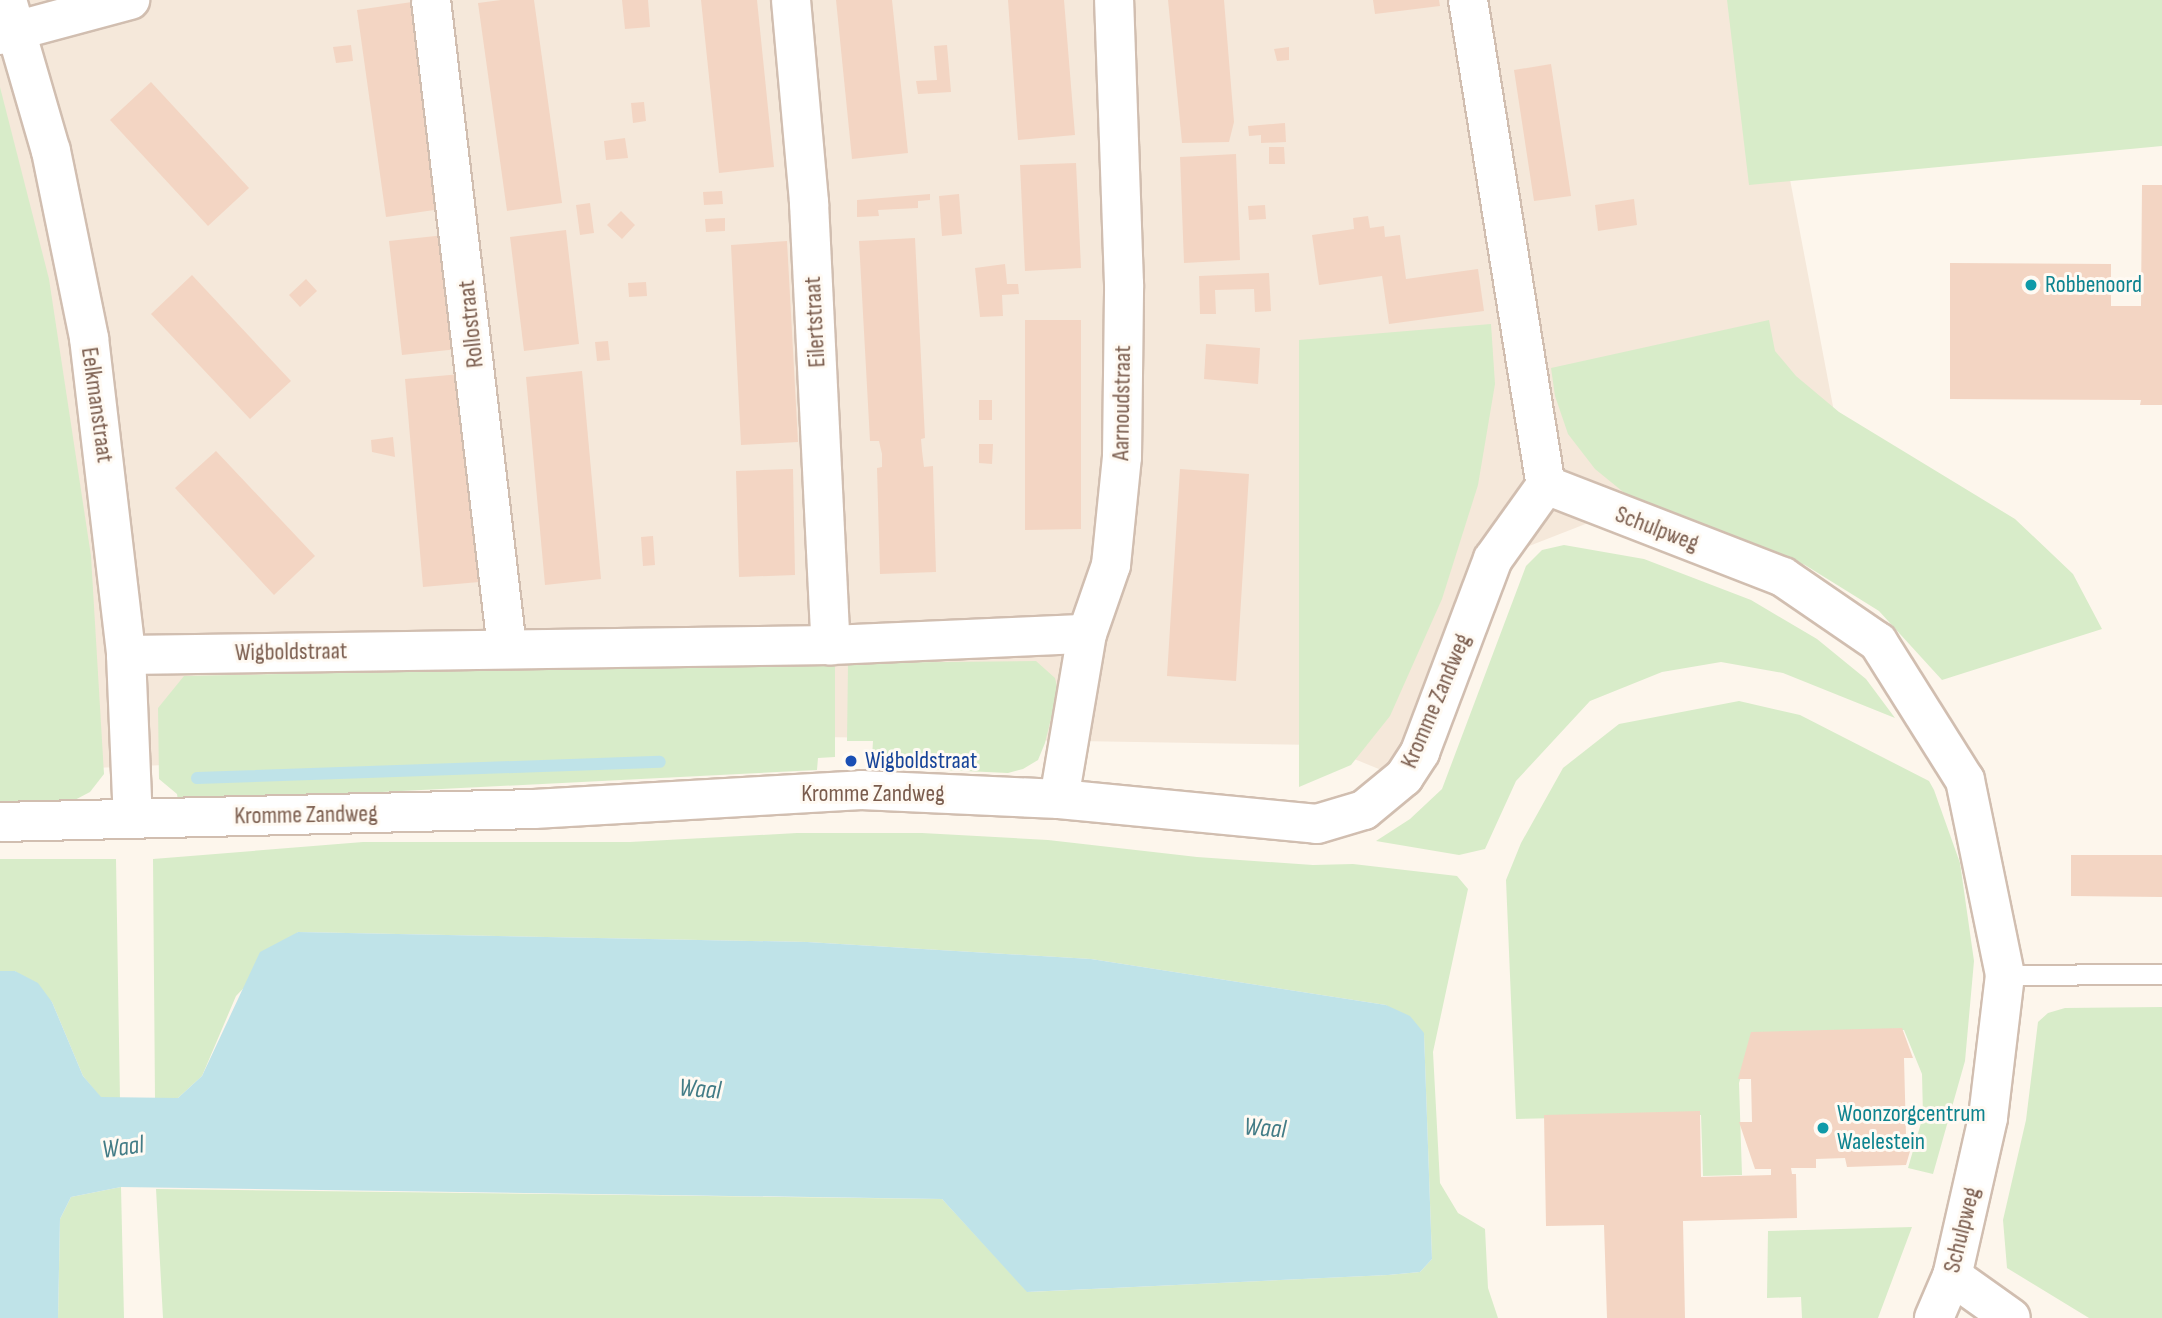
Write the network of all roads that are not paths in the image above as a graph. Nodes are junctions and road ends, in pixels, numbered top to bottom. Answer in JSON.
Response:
{"nodes":[{"id":1,"x":130,"y":0,"type":"edge"},
{"id":2,"x":431,"y":0,"type":"edge"},
{"id":3,"x":791,"y":0,"type":"edge"},
{"id":4,"x":1114,"y":0,"type":"edge"},
{"id":5,"x":1468,"y":0,"type":"edge"},
{"id":6,"x":8,"y":22,"type":"edge"},
{"id":7,"x":1546,"y":485,"type":"junction"},
{"id":8,"x":1087,"y":634,"type":"junction"},
{"id":9,"x":831,"y":645,"type":"junction"},
{"id":10,"x":508,"y":648,"type":"junction"},
{"id":11,"x":126,"y":655,"type":"junction"},
{"id":12,"x":1059,"y":799,"type":"junction"},
{"id":13,"x":134,"y":819,"type":"junction"},
{"id":14,"x":0,"y":821,"type":"edge"},
{"id":15,"x":2162,"y":974,"type":"edge"},
{"id":16,"x":2005,"y":975,"type":"junction"},
{"id":17,"x":1952,"y":1276,"type":"junction"},
{"id":18,"x":1934,"y":1318,"type":"edge"},
{"id":19,"x":2011,"y":1318,"type":"edge"}],
"edges":[{"from":1,"to":6,"type":"street"},
{"from":2,"to":10,"type":"street","name":"Rollostraat"},
{"from":3,"to":9,"type":"street","name":"Eilertstraat"},
{"from":4,"to":8,"type":"street","name":"Aarnoudstraat"},
{"from":5,"to":7,"type":"street"},
{"from":6,"to":11,"type":"street","name":"Eelkmanstraat"},
{"from":7,"to":12,"type":"street","name":"Kromme Zandweg"},
{"from":7,"to":16,"type":"street","name":"Schulpweg"},
{"from":8,"to":9,"type":"street","name":"Wigboldstraat"},
{"from":8,"to":12,"type":"street","name":"Aarnoudstraat"},
{"from":9,"to":10,"type":"street","name":"Wigboldstraat"},
{"from":10,"to":11,"type":"street","name":"Wigboldstraat"},
{"from":11,"to":13,"type":"street","name":"Eelkmanstraat"},
{"from":12,"to":13,"type":"street","name":"Kromme Zandweg"},
{"from":13,"to":14,"type":"street","name":"Kromme Zandweg"},
{"from":15,"to":16,"type":"lane"},
{"from":16,"to":17,"type":"street","name":"Schulpweg"},
{"from":17,"to":18,"type":"street","name":"Schulpweg"},
{"from":17,"to":19,"type":"street"}]}
